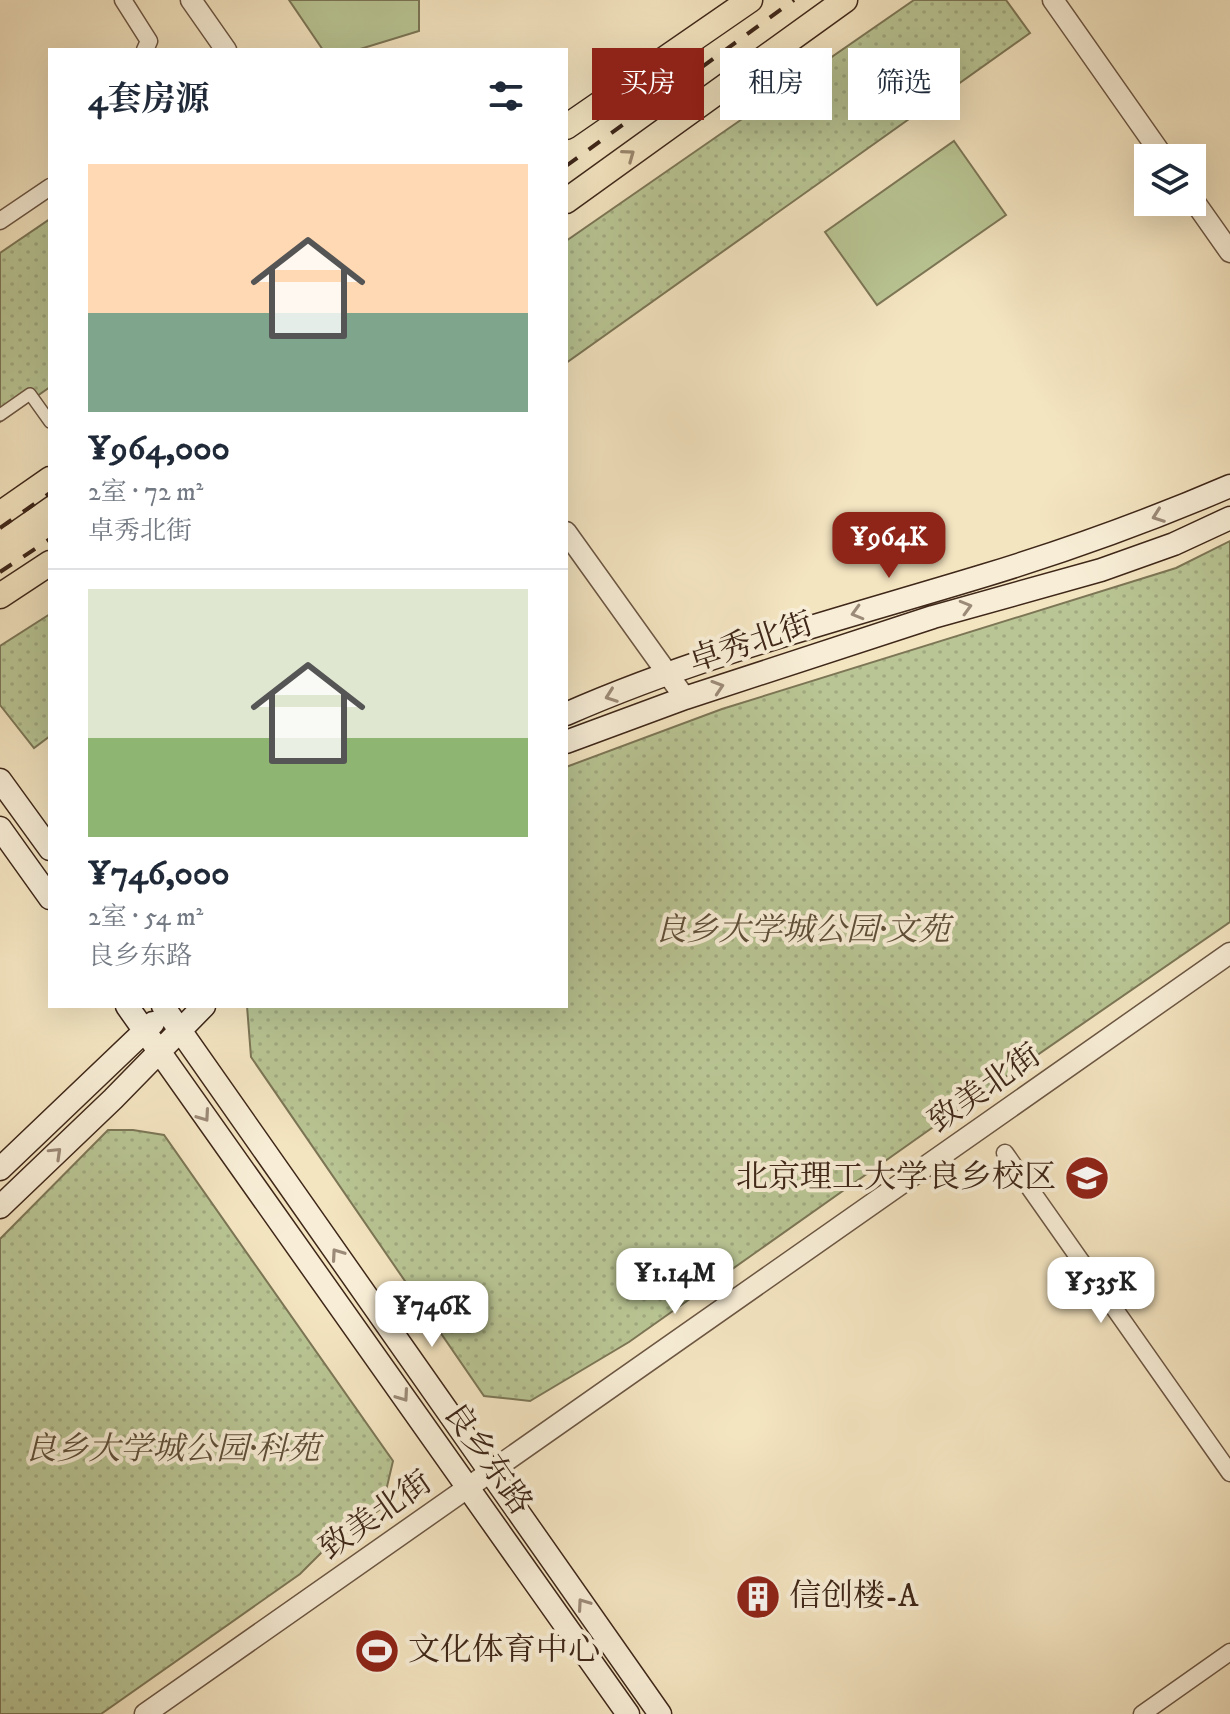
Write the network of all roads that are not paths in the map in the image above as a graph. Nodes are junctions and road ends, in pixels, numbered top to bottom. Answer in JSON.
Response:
{"nodes":[{"id":1,"x":123,"y":0,"type":"edge"},
{"id":2,"x":191,"y":0,"type":"edge"},
{"id":3,"x":750,"y":0,"type":"edge"},
{"id":4,"x":845,"y":0,"type":"edge"},
{"id":5,"x":1053,"y":0,"type":"edge"},
{"id":6,"x":146,"y":48,"type":"edge"},
{"id":7,"x":225,"y":48,"type":"edge"},
{"id":8,"x":568,"y":126,"type":"edge"},
{"id":9,"x":1154,"y":144,"type":"edge"},
{"id":10,"x":48,"y":188,"type":"edge"},
{"id":11,"x":568,"y":200,"type":"edge"},
{"id":12,"x":1205,"y":216,"type":"edge"},
{"id":13,"x":0,"y":221,"type":"edge"},
{"id":14,"x":1230,"y":252,"type":"edge"},
{"id":15,"x":0,"y":415,"type":"edge"},
{"id":16,"x":48,"y":419,"type":"edge"},
{"id":17,"x":48,"y":480,"type":"edge"},
{"id":18,"x":1230,"y":486,"type":"edge"},
{"id":19,"x":0,"y":514,"type":"edge"},
{"id":20,"x":1230,"y":518,"type":"edge"},
{"id":21,"x":568,"y":535,"type":"edge"},
{"id":22,"x":48,"y":564,"type":"edge"},
{"id":23,"x":0,"y":596,"type":"edge"},
{"id":24,"x":668,"y":675,"type":"junction"},
{"id":25,"x":685,"y":698,"type":"junction"},
{"id":26,"x":568,"y":713,"type":"edge"},
{"id":27,"x":568,"y":741,"type":"edge"},
{"id":28,"x":0,"y":780,"type":"edge"},
{"id":29,"x":0,"y":828,"type":"edge"},
{"id":30,"x":48,"y":846,"type":"edge"},
{"id":31,"x":48,"y":895,"type":"edge"},
{"id":32,"x":1230,"y":953,"type":"edge"},
{"id":33,"x":128,"y":1008,"type":"edge"},
{"id":34,"x":166,"y":1008,"type":"edge"},
{"id":35,"x":168,"y":1008,"type":"edge"},
{"id":36,"x":202,"y":1008,"type":"edge"},
{"id":37,"x":179,"y":1030,"type":"junction"},
{"id":38,"x":144,"y":1031,"type":"junction"},
{"id":39,"x":159,"y":1052,"type":"junction"},
{"id":40,"x":1005,"y":1153,"type":"dead end"},
{"id":41,"x":0,"y":1169,"type":"edge"},
{"id":42,"x":0,"y":1207,"type":"edge"},
{"id":43,"x":491,"y":1473,"type":"junction"},
{"id":44,"x":1230,"y":1473,"type":"edge"},
{"id":45,"x":468,"y":1488,"type":"junction"},
{"id":46,"x":1230,"y":1652,"type":"edge"},
{"id":47,"x":145,"y":1714,"type":"edge"},
{"id":48,"x":628,"y":1714,"type":"edge"},
{"id":49,"x":660,"y":1714,"type":"edge"},
{"id":50,"x":1142,"y":1714,"type":"edge"}],
"edges":[{"from":1,"to":6,"type":"street"},
{"from":2,"to":7,"type":"street"},
{"from":3,"to":8,"type":"main road"},
{"from":11,"to":4,"type":"main road","one_way":true},
{"from":5,"to":9,"type":"street"},
{"from":10,"to":13,"type":"street"},
{"from":12,"to":14,"type":"street"},
{"from":15,"to":16,"type":"street"},
{"from":17,"to":19,"type":"main road"},
{"from":18,"to":24,"type":"main road","one_way":true},
{"from":25,"to":20,"type":"main road","name":"卓秀北街","one_way":true},
{"from":21,"to":24,"type":"street"},
{"from":22,"to":23,"type":"main road"},
{"from":24,"to":25,"type":"street"},
{"from":24,"to":26,"type":"main road","one_way":true},
{"from":25,"to":27,"type":"main road","name":"卓秀北街"},
{"from":28,"to":30,"type":"main road"},
{"from":29,"to":31,"type":"main road"},
{"from":32,"to":43,"type":"street","name":"致美北街"},
{"from":33,"to":38,"type":"main road","name":"良乡东路"},
{"from":34,"to":38,"type":"main road"},
{"from":35,"to":37,"type":"main road","name":"良乡东路"},
{"from":36,"to":37,"type":"main road"},
{"from":37,"to":39,"type":"main road"},
{"from":43,"to":37,"type":"main road","name":"良乡东路","one_way":true},
{"from":38,"to":39,"type":"main road","name":"良乡东路"},
{"from":38,"to":41,"type":"main road"},
{"from":42,"to":39,"type":"main road","one_way":true},
{"from":39,"to":45,"type":"main road","name":"良乡东路","one_way":true},
{"from":40,"to":44,"type":"street"},
{"from":43,"to":45,"type":"street","name":"致美北街"},
{"from":49,"to":43,"type":"main road","name":"良乡东路","one_way":true},
{"from":45,"to":47,"type":"street","name":"致美北街"},
{"from":45,"to":48,"type":"main road","name":"良乡东路"},
{"from":46,"to":50,"type":"street"}]}
